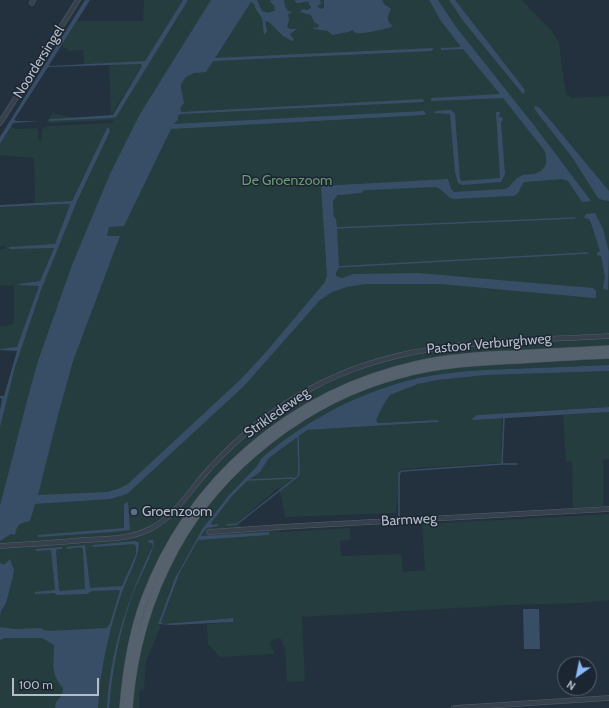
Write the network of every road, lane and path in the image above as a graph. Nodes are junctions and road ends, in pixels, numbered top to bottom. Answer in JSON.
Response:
{"nodes":[{"id":1,"x":77,"y":0,"type":"edge"},
{"id":2,"x":0,"y":122,"type":"edge"},
{"id":3,"x":609,"y":336,"type":"edge"},
{"id":4,"x":609,"y":349,"type":"edge"},
{"id":5,"x":609,"y":355,"type":"edge"},
{"id":6,"x":609,"y":509,"type":"edge"},
{"id":7,"x":209,"y":532,"type":"dead end"},
{"id":8,"x":0,"y":546,"type":"edge"},
{"id":9,"x":609,"y":698,"type":"edge"},
{"id":10,"x":123,"y":708,"type":"edge"},
{"id":11,"x":129,"y":708,"type":"edge"},
{"id":12,"x":454,"y":708,"type":"edge"}],
"edges":[{"from":1,"to":2,"type":"street","name":"Noordersingel"},
{"from":3,"to":8,"type":"street","name":"Pastoor Verburghweg"},
{"from":4,"to":10,"type":"main road","name":"Strikledeweg"},
{"from":5,"to":11,"type":"main road","name":"Strikledeweg"},
{"from":6,"to":7,"type":"street","name":"Barmweg"},
{"from":9,"to":12,"type":"street"}]}
